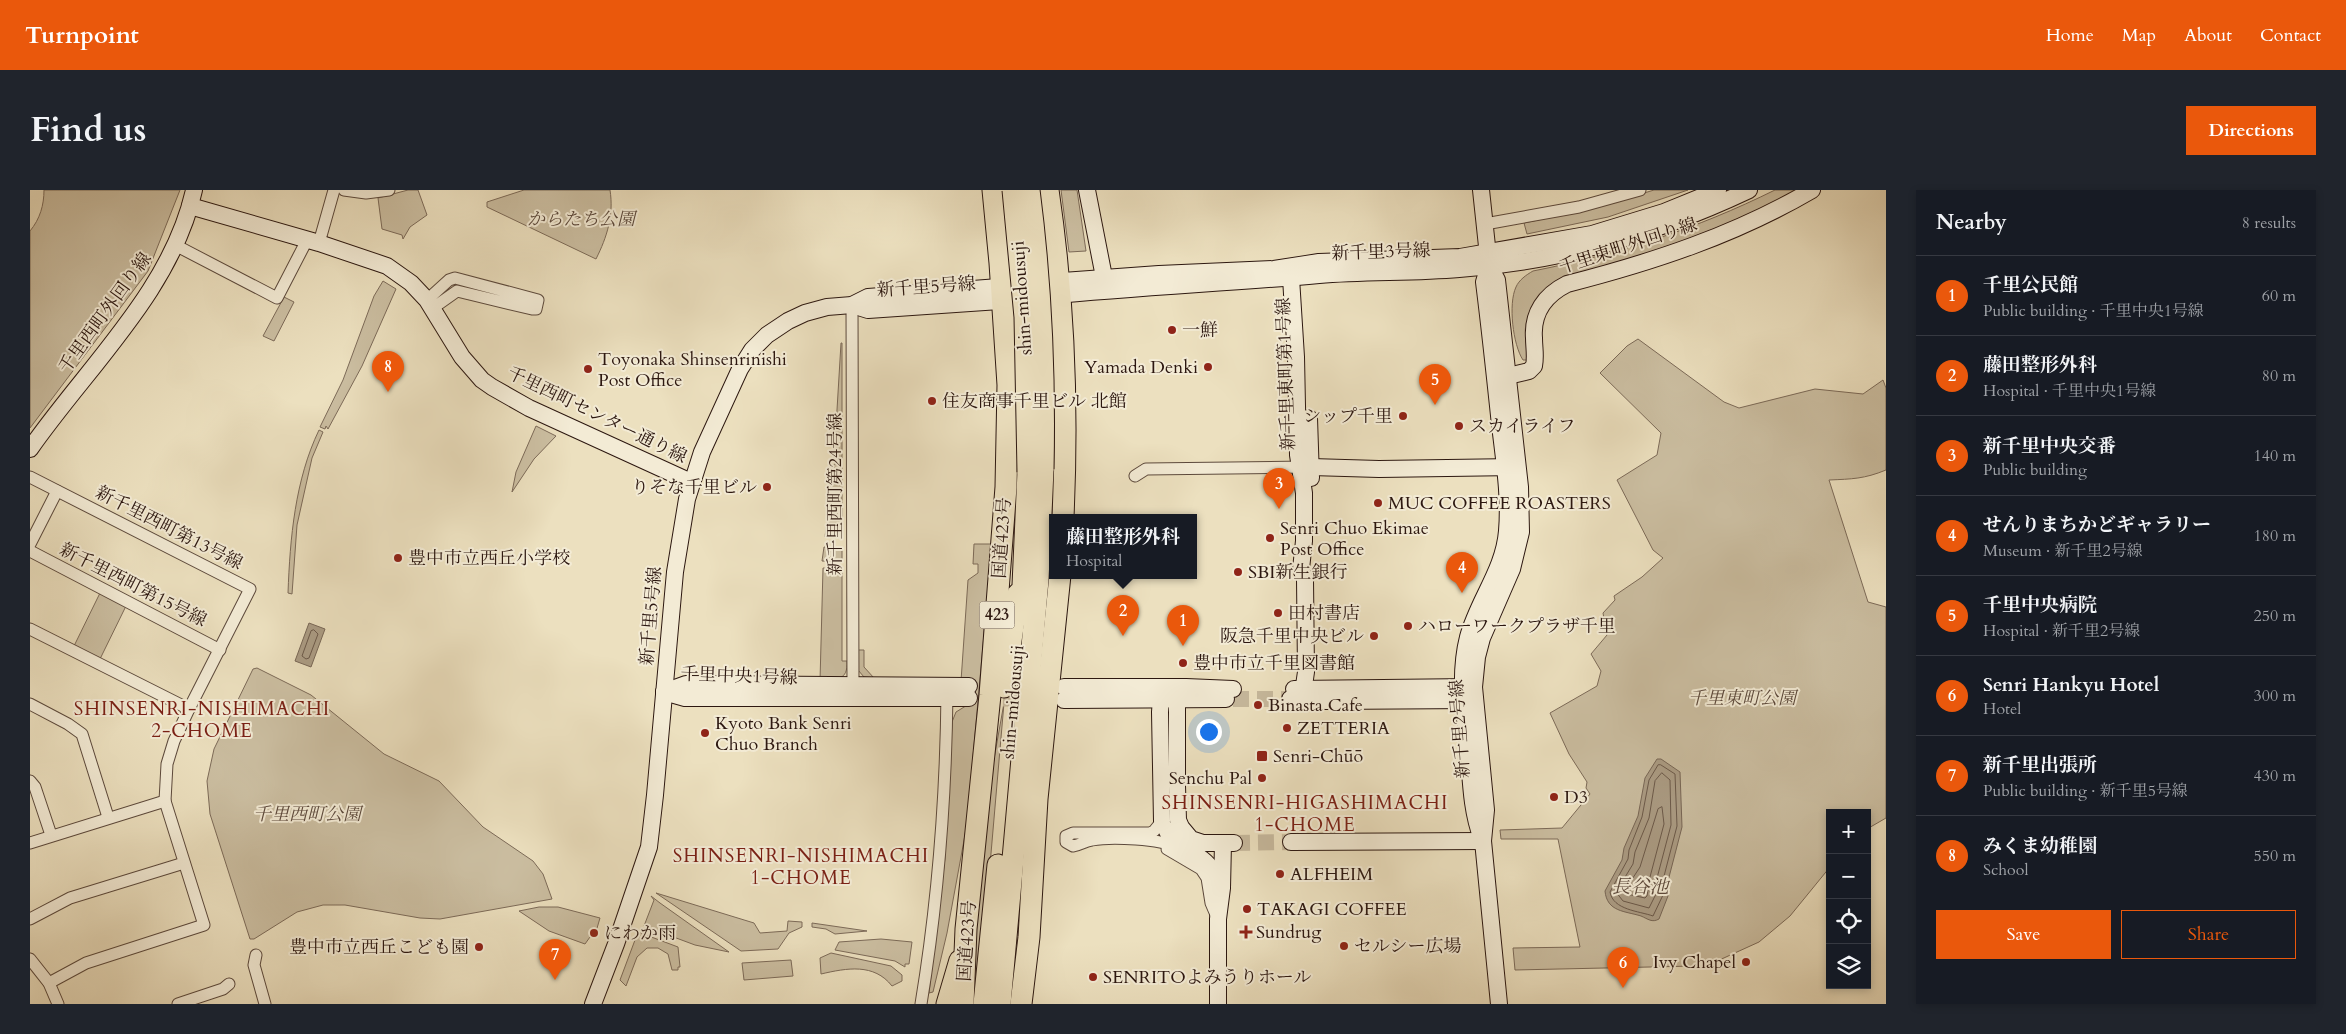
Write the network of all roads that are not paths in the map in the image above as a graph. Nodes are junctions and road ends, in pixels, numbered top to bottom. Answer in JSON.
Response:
{"nodes":[{"id":1,"x":334,"y":190,"type":"edge"},
{"id":2,"x":344,"y":190,"type":"edge"},
{"id":3,"x":388,"y":190,"type":"edge"},
{"id":4,"x":1028,"y":190,"type":"edge"},
{"id":5,"x":1048,"y":190,"type":"edge"},
{"id":6,"x":1087,"y":190,"type":"edge"},
{"id":7,"x":1482,"y":190,"type":"edge"},
{"id":8,"x":1640,"y":190,"type":"edge"},
{"id":9,"x":1718,"y":190,"type":"edge"},
{"id":10,"x":1749,"y":190,"type":"edge"},
{"id":11,"x":1812,"y":190,"type":"edge"},
{"id":12,"x":998,"y":192,"type":"edge"},
{"id":13,"x":192,"y":198,"type":"edge"},
{"id":14,"x":1485,"y":224,"type":"junction"},
{"id":15,"x":313,"y":242,"type":"junction"},
{"id":16,"x":175,"y":245,"type":"junction"},
{"id":17,"x":1488,"y":259,"type":"junction"},
{"id":18,"x":1296,"y":274,"type":"junction"},
{"id":19,"x":1104,"y":277,"type":"junction"},
{"id":20,"x":1059,"y":288,"type":"junction"},
{"id":21,"x":1003,"y":294,"type":"junction"},
{"id":22,"x":430,"y":304,"type":"junction"},
{"id":23,"x":852,"y":305,"type":"junction"},
{"id":24,"x":1508,"y":376,"type":"junction"},
{"id":25,"x":30,"y":448,"type":"edge"},
{"id":26,"x":1305,"y":467,"type":"junction"},
{"id":27,"x":1512,"y":467,"type":"junction"},
{"id":28,"x":1035,"y":470,"type":"junction"},
{"id":29,"x":1135,"y":476,"type":"dead end"},
{"id":30,"x":30,"y":477,"type":"edge"},
{"id":31,"x":691,"y":482,"type":"junction"},
{"id":32,"x":57,"y":491,"type":"junction"},
{"id":33,"x":1064,"y":514,"type":"edge"},
{"id":34,"x":30,"y":544,"type":"edge"},
{"id":35,"x":30,"y":551,"type":"edge"},
{"id":36,"x":1030,"y":573,"type":"junction"},
{"id":37,"x":1060,"y":579,"type":"edge"},
{"id":38,"x":30,"y":629,"type":"edge"},
{"id":39,"x":220,"y":650,"type":"junction"},
{"id":40,"x":852,"y":684,"type":"junction"},
{"id":41,"x":664,"y":692,"type":"junction"},
{"id":42,"x":947,"y":692,"type":"junction"},
{"id":43,"x":968,"y":692,"type":"tunnel mouth"},
{"id":44,"x":1064,"y":693,"type":"dead end"},
{"id":45,"x":1170,"y":693,"type":"junction"},
{"id":46,"x":1469,"y":693,"type":"junction"},
{"id":47,"x":1233,"y":694,"type":"tunnel mouth"},
{"id":48,"x":843,"y":698,"type":"junction"},
{"id":49,"x":30,"y":704,"type":"edge"},
{"id":50,"x":189,"y":709,"type":"junction"},
{"id":51,"x":30,"y":781,"type":"edge"},
{"id":52,"x":1177,"y":786,"type":"junction"},
{"id":53,"x":1037,"y":799,"type":"junction"},
{"id":54,"x":165,"y":800,"type":"junction"},
{"id":55,"x":108,"y":817,"type":"junction"},
{"id":56,"x":978,"y":822,"type":"junction"},
{"id":57,"x":1164,"y":825,"type":"junction"},
{"id":58,"x":51,"y":835,"type":"junction"},
{"id":59,"x":1144,"y":840,"type":"junction"},
{"id":60,"x":1483,"y":841,"type":"junction"},
{"id":61,"x":1291,"y":842,"type":"tunnel mouth"},
{"id":62,"x":30,"y":843,"type":"edge"},
{"id":63,"x":1228,"y":843,"type":"junction"},
{"id":64,"x":1082,"y":844,"type":"junction"},
{"id":65,"x":1192,"y":853,"type":"junction"},
{"id":66,"x":184,"y":863,"type":"junction"},
{"id":67,"x":1219,"y":911,"type":"junction"},
{"id":68,"x":30,"y":919,"type":"edge"},
{"id":69,"x":966,"y":929,"type":"junction"},
{"id":70,"x":1029,"y":937,"type":"junction"},
{"id":71,"x":256,"y":955,"type":"dead end"},
{"id":72,"x":30,"y":960,"type":"edge"},
{"id":73,"x":48,"y":983,"type":"junction"},
{"id":74,"x":229,"y":984,"type":"dead end"},
{"id":75,"x":58,"y":1004,"type":"edge"},
{"id":76,"x":180,"y":1004,"type":"edge"},
{"id":77,"x":265,"y":1004,"type":"edge"},
{"id":78,"x":593,"y":1004,"type":"edge"},
{"id":79,"x":921,"y":1004,"type":"edge"},
{"id":80,"x":946,"y":1004,"type":"edge"},
{"id":81,"x":963,"y":1004,"type":"edge"},
{"id":82,"x":984,"y":1004,"type":"edge"},
{"id":83,"x":1000,"y":1004,"type":"edge"},
{"id":84,"x":1021,"y":1004,"type":"edge"},
{"id":85,"x":1032,"y":1004,"type":"edge"},
{"id":86,"x":1218,"y":1004,"type":"edge"},
{"id":87,"x":1499,"y":1004,"type":"edge"}],
"edges":[{"from":1,"to":15,"type":"street"},
{"from":2,"to":3,"type":"street"},
{"from":4,"to":28,"type":"highway","name":"shin-midousuji","number":"423","bridge":true},
{"from":5,"to":20,"type":"highway"},
{"from":6,"to":19,"type":"street"},
{"from":7,"to":14,"type":"street","name":"新千里2号線"},
{"from":8,"to":14,"type":"street"},
{"from":9,"to":17,"type":"street","name":"新千里3号線"},
{"from":10,"to":17,"type":"street","name":"新千里3号線"},
{"from":11,"to":24,"type":"street","name":"千里東町外回り線"},
{"from":12,"to":21,"type":"highway","name":"国道423号","number":"423"},
{"from":12,"to":28,"type":"highway","name":"shin-midousuji","number":"423","bridge":true},
{"from":13,"to":15,"type":"street","name":"千里西町センター通り線"},
{"from":13,"to":16,"type":"street","name":"千里西町外回り線"},
{"from":14,"to":17,"type":"street","name":"新千里2号線"},
{"from":15,"to":16,"type":"street"},
{"from":15,"to":22,"type":"street","name":"千里西町センター通り線"},
{"from":16,"to":25,"type":"street","name":"千里西町外回り線"},
{"from":17,"to":18,"type":"street","name":"新千里3号線"},
{"from":17,"to":24,"type":"street","name":"新千里2号線"},
{"from":17,"to":27,"type":"street","name":"新千里2号線"},
{"from":18,"to":19,"type":"street","name":"新千里3号線"},
{"from":18,"to":20,"type":"street","name":"新千里3号線"},
{"from":18,"to":26,"type":"street","name":"新千里東町第1号線"},
{"from":19,"to":20,"type":"street","name":"新千里3号線"},
{"from":20,"to":21,"type":"street","name":"新千里3号線"},
{"from":20,"to":33,"type":"highway"},
{"from":21,"to":23,"type":"street","name":"新千里5号線"},
{"from":21,"to":56,"type":"highway","name":"国道423号","number":"423"},
{"from":22,"to":22,"type":"street"},
{"from":22,"to":31,"type":"street","name":"千里西町センター通り線"},
{"from":23,"to":31,"type":"street","name":"新千里5号線"},
{"from":23,"to":40,"type":"street","name":"新千里西町第24号線"},
{"from":24,"to":27,"type":"street","name":"新千里2号線"},
{"from":26,"to":27,"type":"street","name":"新千里東町第1号線"},
{"from":26,"to":29,"type":"street"},
{"from":26,"to":46,"type":"street"},
{"from":27,"to":46,"type":"street","name":"新千里2号線"},
{"from":28,"to":36,"type":"highway","name":"shin-midousuji","number":"423"},
{"from":30,"to":32,"type":"street","name":"新千里西町第13号線"},
{"from":31,"to":41,"type":"street","name":"新千里5号線"},
{"from":32,"to":34,"type":"street"},
{"from":32,"to":39,"type":"street","name":"新千里西町第13号線"},
{"from":35,"to":39,"type":"street","name":"新千里西町第15号線"},
{"from":36,"to":53,"type":"highway"},
{"from":36,"to":56,"type":"highway"},
{"from":36,"to":82,"type":"highway","name":"shin-midousuji","number":"423"},
{"from":36,"to":83,"type":"highway","name":"shin-midousuji","number":"423"},
{"from":37,"to":53,"type":"highway"},
{"from":38,"to":50,"type":"street"},
{"from":39,"to":50,"type":"street","name":"新千里西町第13号線"},
{"from":40,"to":41,"type":"street","name":"千里中央1号線"},
{"from":40,"to":42,"type":"street","name":"千里中央1号線"},
{"from":40,"to":48,"type":"street"},
{"from":41,"to":48,"type":"street","name":"千里中央1号線"},
{"from":41,"to":78,"type":"street","name":"新千里5号線"},
{"from":42,"to":43,"type":"street","name":"千里中央1号線"},
{"from":42,"to":48,"type":"street","name":"千里中央1号線"},
{"from":42,"to":79,"type":"street"},
{"from":44,"to":45,"type":"street"},
{"from":45,"to":47,"type":"street"},
{"from":45,"to":52,"type":"street"},
{"from":45,"to":57,"type":"street"},
{"from":46,"to":60,"type":"street","name":"新千里2号線"},
{"from":49,"to":55,"type":"street"},
{"from":50,"to":54,"type":"street","name":"新千里西町第13号線"},
{"from":51,"to":58,"type":"street"},
{"from":52,"to":57,"type":"street"},
{"from":52,"to":63,"type":"street"},
{"from":53,"to":70,"type":"highway"},
{"from":54,"to":55,"type":"street"},
{"from":54,"to":66,"type":"street","name":"新千里西町第13号線"},
{"from":55,"to":58,"type":"street"},
{"from":56,"to":69,"type":"highway","name":"国道423号","number":"423"},
{"from":57,"to":59,"type":"street"},
{"from":57,"to":64,"type":"street"},
{"from":57,"to":65,"type":"street"},
{"from":58,"to":62,"type":"street"},
{"from":59,"to":64,"type":"street"},
{"from":59,"to":65,"type":"street"},
{"from":60,"to":61,"type":"street"},
{"from":60,"to":87,"type":"street","name":"新千里2号線"},
{"from":63,"to":65,"type":"street"},
{"from":63,"to":67,"type":"street"},
{"from":64,"to":67,"type":"street"},
{"from":65,"to":67,"type":"street"},
{"from":66,"to":68,"type":"street"},
{"from":66,"to":73,"type":"street","name":"新千里西町第13号線"},
{"from":67,"to":86,"type":"street"},
{"from":69,"to":80,"type":"main road"},
{"from":69,"to":81,"type":"highway","name":"国道423号","number":"423"},
{"from":70,"to":84,"type":"highway"},
{"from":70,"to":85,"type":"main road"},
{"from":71,"to":77,"type":"street"},
{"from":72,"to":73,"type":"street"},
{"from":73,"to":75,"type":"street"},
{"from":74,"to":76,"type":"street"}]}
